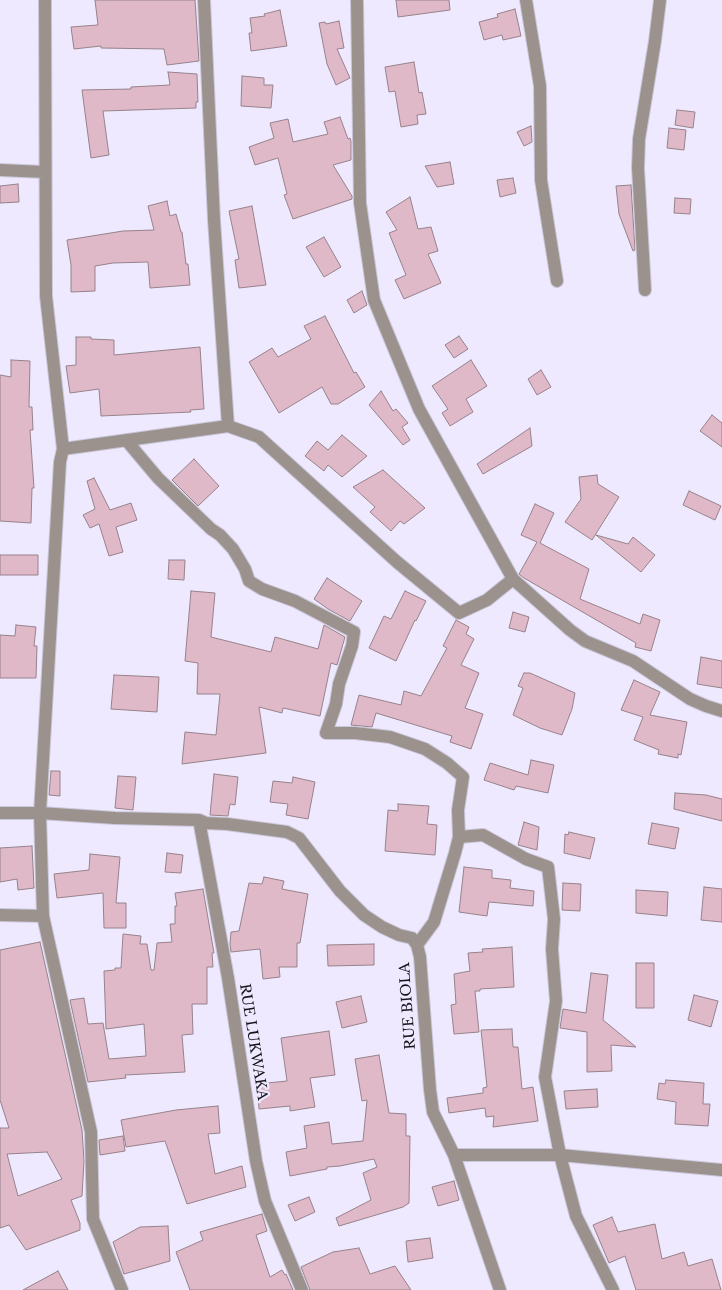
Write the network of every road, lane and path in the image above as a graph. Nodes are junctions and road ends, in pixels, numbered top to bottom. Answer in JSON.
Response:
{"nodes":[{"id":1,"x":45,"y":0,"type":"edge"},
{"id":2,"x":204,"y":0,"type":"edge"},
{"id":3,"x":357,"y":0,"type":"edge"},
{"id":4,"x":526,"y":0,"type":"edge"},
{"id":5,"x":660,"y":0,"type":"edge"},
{"id":6,"x":0,"y":170,"type":"edge"},
{"id":7,"x":45,"y":172,"type":"junction"},
{"id":8,"x":557,"y":281,"type":"dead end"},
{"id":9,"x":645,"y":290,"type":"dead end"},
{"id":10,"x":228,"y":426,"type":"junction"},
{"id":11,"x":126,"y":440,"type":"junction"},
{"id":12,"x":63,"y":450,"type":"junction"},
{"id":13,"x":513,"y":579,"type":"junction"},
{"id":14,"x":722,"y":711,"type":"edge"},
{"id":15,"x":0,"y":813,"type":"edge"},
{"id":16,"x":40,"y":813,"type":"junction"},
{"id":17,"x":199,"y":820,"type":"junction"},
{"id":18,"x":459,"y":837,"type":"junction"},
{"id":19,"x":0,"y":915,"type":"edge"},
{"id":20,"x":43,"y":916,"type":"junction"},
{"id":21,"x":417,"y":946,"type":"junction"},
{"id":22,"x":454,"y":1155,"type":"junction"},
{"id":23,"x":560,"y":1155,"type":"junction"},
{"id":24,"x":722,"y":1170,"type":"edge"},
{"id":25,"x":122,"y":1290,"type":"edge"},
{"id":26,"x":302,"y":1290,"type":"edge"},
{"id":27,"x":500,"y":1290,"type":"edge"},
{"id":28,"x":613,"y":1290,"type":"edge"}],
"edges":[{"from":1,"to":7,"type":"street"},
{"from":2,"to":10,"type":"street"},
{"from":3,"to":13,"type":"street"},
{"from":4,"to":8,"type":"street"},
{"from":5,"to":9,"type":"street"},
{"from":6,"to":7,"type":"street"},
{"from":7,"to":12,"type":"street"},
{"from":10,"to":11,"type":"street"},
{"from":10,"to":13,"type":"street"},
{"from":11,"to":12,"type":"street"},
{"from":11,"to":18,"type":"street"},
{"from":12,"to":16,"type":"street"},
{"from":13,"to":14,"type":"street"},
{"from":15,"to":16,"type":"street"},
{"from":16,"to":17,"type":"street"},
{"from":16,"to":20,"type":"street"},
{"from":17,"to":21,"type":"street","name":"RUE BIOLA"},
{"from":17,"to":26,"type":"street","name":"RUE LUKWAKA"},
{"from":18,"to":21,"type":"street"},
{"from":18,"to":23,"type":"street"},
{"from":19,"to":20,"type":"street"},
{"from":20,"to":25,"type":"street"},
{"from":21,"to":22,"type":"street","name":"RUE BIOLA"},
{"from":22,"to":23,"type":"street"},
{"from":22,"to":27,"type":"street","name":"RUE BIOLA"},
{"from":23,"to":24,"type":"street"},
{"from":23,"to":28,"type":"street"}]}
